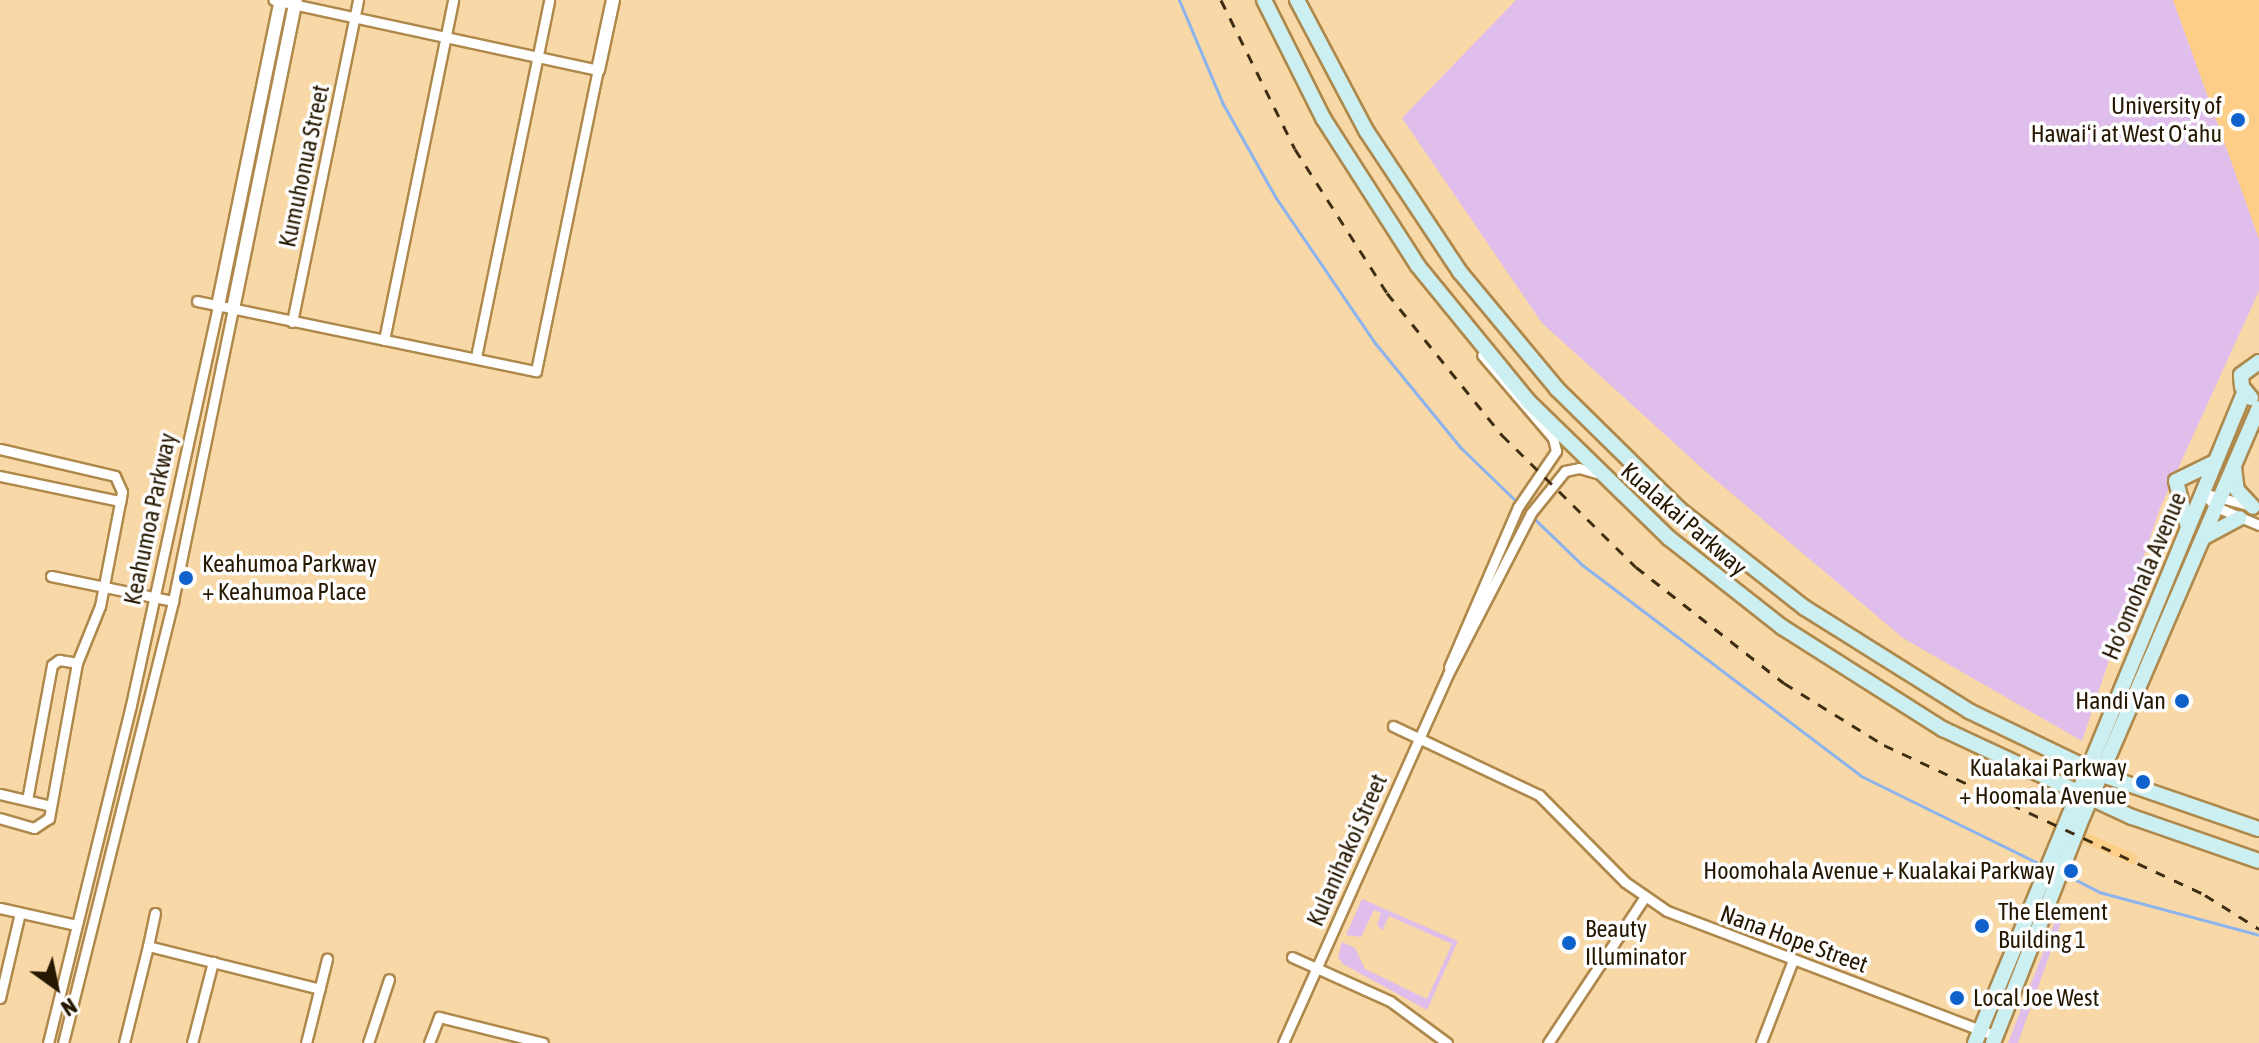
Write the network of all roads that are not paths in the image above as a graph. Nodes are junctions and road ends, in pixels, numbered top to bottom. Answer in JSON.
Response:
{"nodes":[{"id":1,"x":358,"y":0,"type":"edge"},
{"id":2,"x":453,"y":0,"type":"edge"},
{"id":3,"x":549,"y":0,"type":"edge"},
{"id":4,"x":613,"y":0,"type":"edge"},
{"id":5,"x":1264,"y":0,"type":"edge"},
{"id":6,"x":1297,"y":0,"type":"edge"},
{"id":7,"x":278,"y":1,"type":"edge"},
{"id":8,"x":295,"y":2,"type":"edge"},
{"id":9,"x":354,"y":19,"type":"junction"},
{"id":10,"x":445,"y":37,"type":"junction"},
{"id":11,"x":538,"y":56,"type":"junction"},
{"id":12,"x":598,"y":70,"type":"junction"},
{"id":13,"x":197,"y":301,"type":"dead end"},
{"id":14,"x":218,"y":306,"type":"junction"},
{"id":15,"x":233,"y":309,"type":"junction"},
{"id":16,"x":1458,"y":318,"type":"junction"},
{"id":17,"x":292,"y":322,"type":"junction"},
{"id":18,"x":384,"y":340,"type":"junction"},
{"id":19,"x":476,"y":357,"type":"junction"},
{"id":20,"x":2259,"y":362,"type":"edge"},
{"id":21,"x":2244,"y":393,"type":"junction"},
{"id":22,"x":2259,"y":400,"type":"edge"},
{"id":23,"x":2259,"y":408,"type":"edge"},
{"id":24,"x":0,"y":449,"type":"edge"},
{"id":25,"x":2217,"y":460,"type":"junction"},
{"id":26,"x":2234,"y":464,"type":"junction"},
{"id":27,"x":0,"y":476,"type":"edge"},
{"id":28,"x":1605,"y":480,"type":"junction"},
{"id":29,"x":2176,"y":481,"type":"junction"},
{"id":30,"x":2203,"y":493,"type":"junction"},
{"id":31,"x":120,"y":501,"type":"junction"},
{"id":32,"x":2219,"y":501,"type":"junction"},
{"id":33,"x":2256,"y":508,"type":"edge"},
{"id":34,"x":2240,"y":518,"type":"junction"},
{"id":35,"x":2259,"y":525,"type":"edge"},
{"id":36,"x":2187,"y":531,"type":"junction"},
{"id":37,"x":2201,"y":543,"type":"junction"},
{"id":38,"x":51,"y":576,"type":"dead end"},
{"id":39,"x":104,"y":588,"type":"junction"},
{"id":40,"x":156,"y":598,"type":"junction"},
{"id":41,"x":173,"y":601,"type":"junction"},
{"id":42,"x":77,"y":663,"type":"junction"},
{"id":43,"x":1448,"y":674,"type":"junction"},
{"id":44,"x":1393,"y":726,"type":"dead end"},
{"id":45,"x":1419,"y":738,"type":"junction"},
{"id":46,"x":2088,"y":769,"type":"junction"},
{"id":47,"x":2102,"y":775,"type":"junction"},
{"id":48,"x":2077,"y":793,"type":"junction"},
{"id":49,"x":0,"y":794,"type":"edge"},
{"id":50,"x":2091,"y":799,"type":"junction"},
{"id":51,"x":27,"y":800,"type":"junction"},
{"id":52,"x":51,"y":806,"type":"junction"},
{"id":53,"x":0,"y":818,"type":"edge"},
{"id":54,"x":2259,"y":829,"type":"edge"},
{"id":55,"x":2259,"y":861,"type":"edge"},
{"id":56,"x":1644,"y":898,"type":"junction"},
{"id":57,"x":0,"y":908,"type":"edge"},
{"id":58,"x":20,"y":913,"type":"junction"},
{"id":59,"x":155,"y":913,"type":"dead end"},
{"id":60,"x":76,"y":925,"type":"junction"},
{"id":61,"x":148,"y":946,"type":"junction"},
{"id":62,"x":1292,"y":957,"type":"dead end"},
{"id":63,"x":327,"y":959,"type":"dead end"},
{"id":64,"x":1793,"y":960,"type":"junction"},
{"id":65,"x":213,"y":962,"type":"junction"},
{"id":66,"x":1316,"y":968,"type":"junction"},
{"id":67,"x":389,"y":979,"type":"dead end"},
{"id":68,"x":320,"y":989,"type":"junction"},
{"id":69,"x":0,"y":998,"type":"edge"},
{"id":70,"x":1978,"y":1037,"type":"edge"},
{"id":71,"x":514,"y":1040,"type":"edge"},
{"id":72,"x":1994,"y":1040,"type":"edge"},
{"id":73,"x":48,"y":1043,"type":"edge"},
{"id":74,"x":63,"y":1043,"type":"edge"},
{"id":75,"x":124,"y":1043,"type":"edge"},
{"id":76,"x":192,"y":1043,"type":"edge"},
{"id":77,"x":306,"y":1043,"type":"edge"},
{"id":78,"x":368,"y":1043,"type":"edge"},
{"id":79,"x":429,"y":1043,"type":"edge"},
{"id":80,"x":543,"y":1043,"type":"edge"},
{"id":81,"x":1283,"y":1043,"type":"edge"},
{"id":82,"x":1447,"y":1043,"type":"edge"},
{"id":83,"x":1548,"y":1043,"type":"edge"},
{"id":84,"x":1761,"y":1043,"type":"edge"}],
"edges":[{"from":1,"to":9,"type":"street","name":"Kumuhonua Street"},
{"from":2,"to":10,"type":"street"},
{"from":3,"to":11,"type":"street"},
{"from":4,"to":12,"type":"street"},
{"from":5,"to":16,"type":"main road","name":"Kualakai Parkway"},
{"from":6,"to":46,"type":"main road","name":"Kualakai Parkway"},
{"from":7,"to":8,"type":"street"},
{"from":7,"to":14,"type":"street","name":"Keahumoa Parkway"},
{"from":8,"to":9,"type":"street"},
{"from":8,"to":15,"type":"street","name":"Keahumoa Parkway"},
{"from":9,"to":10,"type":"street"},
{"from":9,"to":17,"type":"street","name":"Kumuhonua Street"},
{"from":10,"to":11,"type":"street"},
{"from":10,"to":18,"type":"street"},
{"from":11,"to":12,"type":"street"},
{"from":11,"to":19,"type":"street"},
{"from":12,"to":19,"type":"street"},
{"from":13,"to":14,"type":"street"},
{"from":14,"to":15,"type":"street"},
{"from":14,"to":40,"type":"street","name":"Keahumoa Parkway"},
{"from":15,"to":17,"type":"street"},
{"from":15,"to":41,"type":"street","name":"Keahumoa Parkway"},
{"from":16,"to":28,"type":"main road","name":"Kualakai Parkway"},
{"from":16,"to":43,"type":"street","name":"Kulanihakoi Street"},
{"from":17,"to":18,"type":"street"},
{"from":18,"to":19,"type":"street"},
{"from":20,"to":21,"type":"main road","name":"Ho’omohala Avenue"},
{"from":21,"to":22,"type":"main road"},
{"from":21,"to":25,"type":"main road","name":"Ho’omohala Avenue"},
{"from":23,"to":26,"type":"main road","name":"Ho’omohala Avenue"},
{"from":24,"to":31,"type":"street"},
{"from":25,"to":29,"type":"main road"},
{"from":25,"to":30,"type":"main road","name":"Ho’omohala Avenue"},
{"from":26,"to":32,"type":"main road","name":"Ho’omohala Avenue"},
{"from":26,"to":33,"type":"main road"},
{"from":27,"to":31,"type":"street"},
{"from":28,"to":43,"type":"street","name":"Kulanihakoi Street"},
{"from":28,"to":48,"type":"main road","name":"Kualakai Parkway"},
{"from":29,"to":30,"type":"main road"},
{"from":29,"to":36,"type":"main road"},
{"from":30,"to":32,"type":"street"},
{"from":30,"to":36,"type":"main road","name":"Ho’omohala Avenue"},
{"from":31,"to":39,"type":"street"},
{"from":32,"to":33,"type":"street"},
{"from":32,"to":34,"type":"street"},
{"from":32,"to":37,"type":"main road","name":"Ho’omohala Avenue"},
{"from":34,"to":35,"type":"street"},
{"from":34,"to":37,"type":"main road"},
{"from":36,"to":46,"type":"main road","name":"Ho’omohala Avenue"},
{"from":37,"to":47,"type":"main road","name":"Ho’omohala Avenue"},
{"from":38,"to":39,"type":"street"},
{"from":39,"to":40,"type":"street"},
{"from":39,"to":42,"type":"street"},
{"from":40,"to":41,"type":"street"},
{"from":40,"to":60,"type":"street","name":"Keahumoa Parkway"},
{"from":41,"to":74,"type":"street","name":"Keahumoa Parkway"},
{"from":42,"to":51,"type":"street"},
{"from":42,"to":52,"type":"street"},
{"from":43,"to":45,"type":"street","name":"Kulanihakoi Street"},
{"from":44,"to":45,"type":"street","name":"Nana Hope Street"},
{"from":45,"to":56,"type":"street","name":"Nana Hope Street"},
{"from":45,"to":66,"type":"street","name":"Kulanihakoi Street"},
{"from":46,"to":47,"type":"main road","name":"Kualakai Parkway"},
{"from":46,"to":48,"type":"main road","name":"Ho’omohala Avenue"},
{"from":47,"to":50,"type":"main road","name":"Ho’omohala Avenue"},
{"from":47,"to":54,"type":"main road","name":"Kualakai Parkway"},
{"from":48,"to":50,"type":"main road","name":"Kualakai Parkway"},
{"from":48,"to":70,"type":"main road","name":"Ho’omohala Avenue"},
{"from":49,"to":51,"type":"street"},
{"from":50,"to":55,"type":"main road","name":"Kualakai Parkway"},
{"from":50,"to":72,"type":"main road","name":"Ho’omohala Avenue"},
{"from":51,"to":52,"type":"street"},
{"from":52,"to":53,"type":"street"},
{"from":56,"to":64,"type":"street","name":"Nana Hope Street"},
{"from":56,"to":83,"type":"street"},
{"from":57,"to":58,"type":"street"},
{"from":58,"to":60,"type":"street"},
{"from":58,"to":69,"type":"street"},
{"from":59,"to":61,"type":"street"},
{"from":60,"to":73,"type":"street","name":"Keahumoa Parkway"},
{"from":61,"to":65,"type":"street"},
{"from":61,"to":75,"type":"street"},
{"from":62,"to":66,"type":"street"},
{"from":63,"to":68,"type":"street"},
{"from":64,"to":70,"type":"street","name":"Nana Hope Street"},
{"from":64,"to":84,"type":"street"},
{"from":65,"to":68,"type":"street"},
{"from":65,"to":76,"type":"street"},
{"from":66,"to":81,"type":"street","name":"Kulanihakoi Street"},
{"from":66,"to":82,"type":"street"},
{"from":67,"to":78,"type":"street"},
{"from":68,"to":77,"type":"street"},
{"from":70,"to":72,"type":"street","name":"Nana Hope Street"},
{"from":71,"to":79,"type":"street"},
{"from":71,"to":80,"type":"street"}]}
